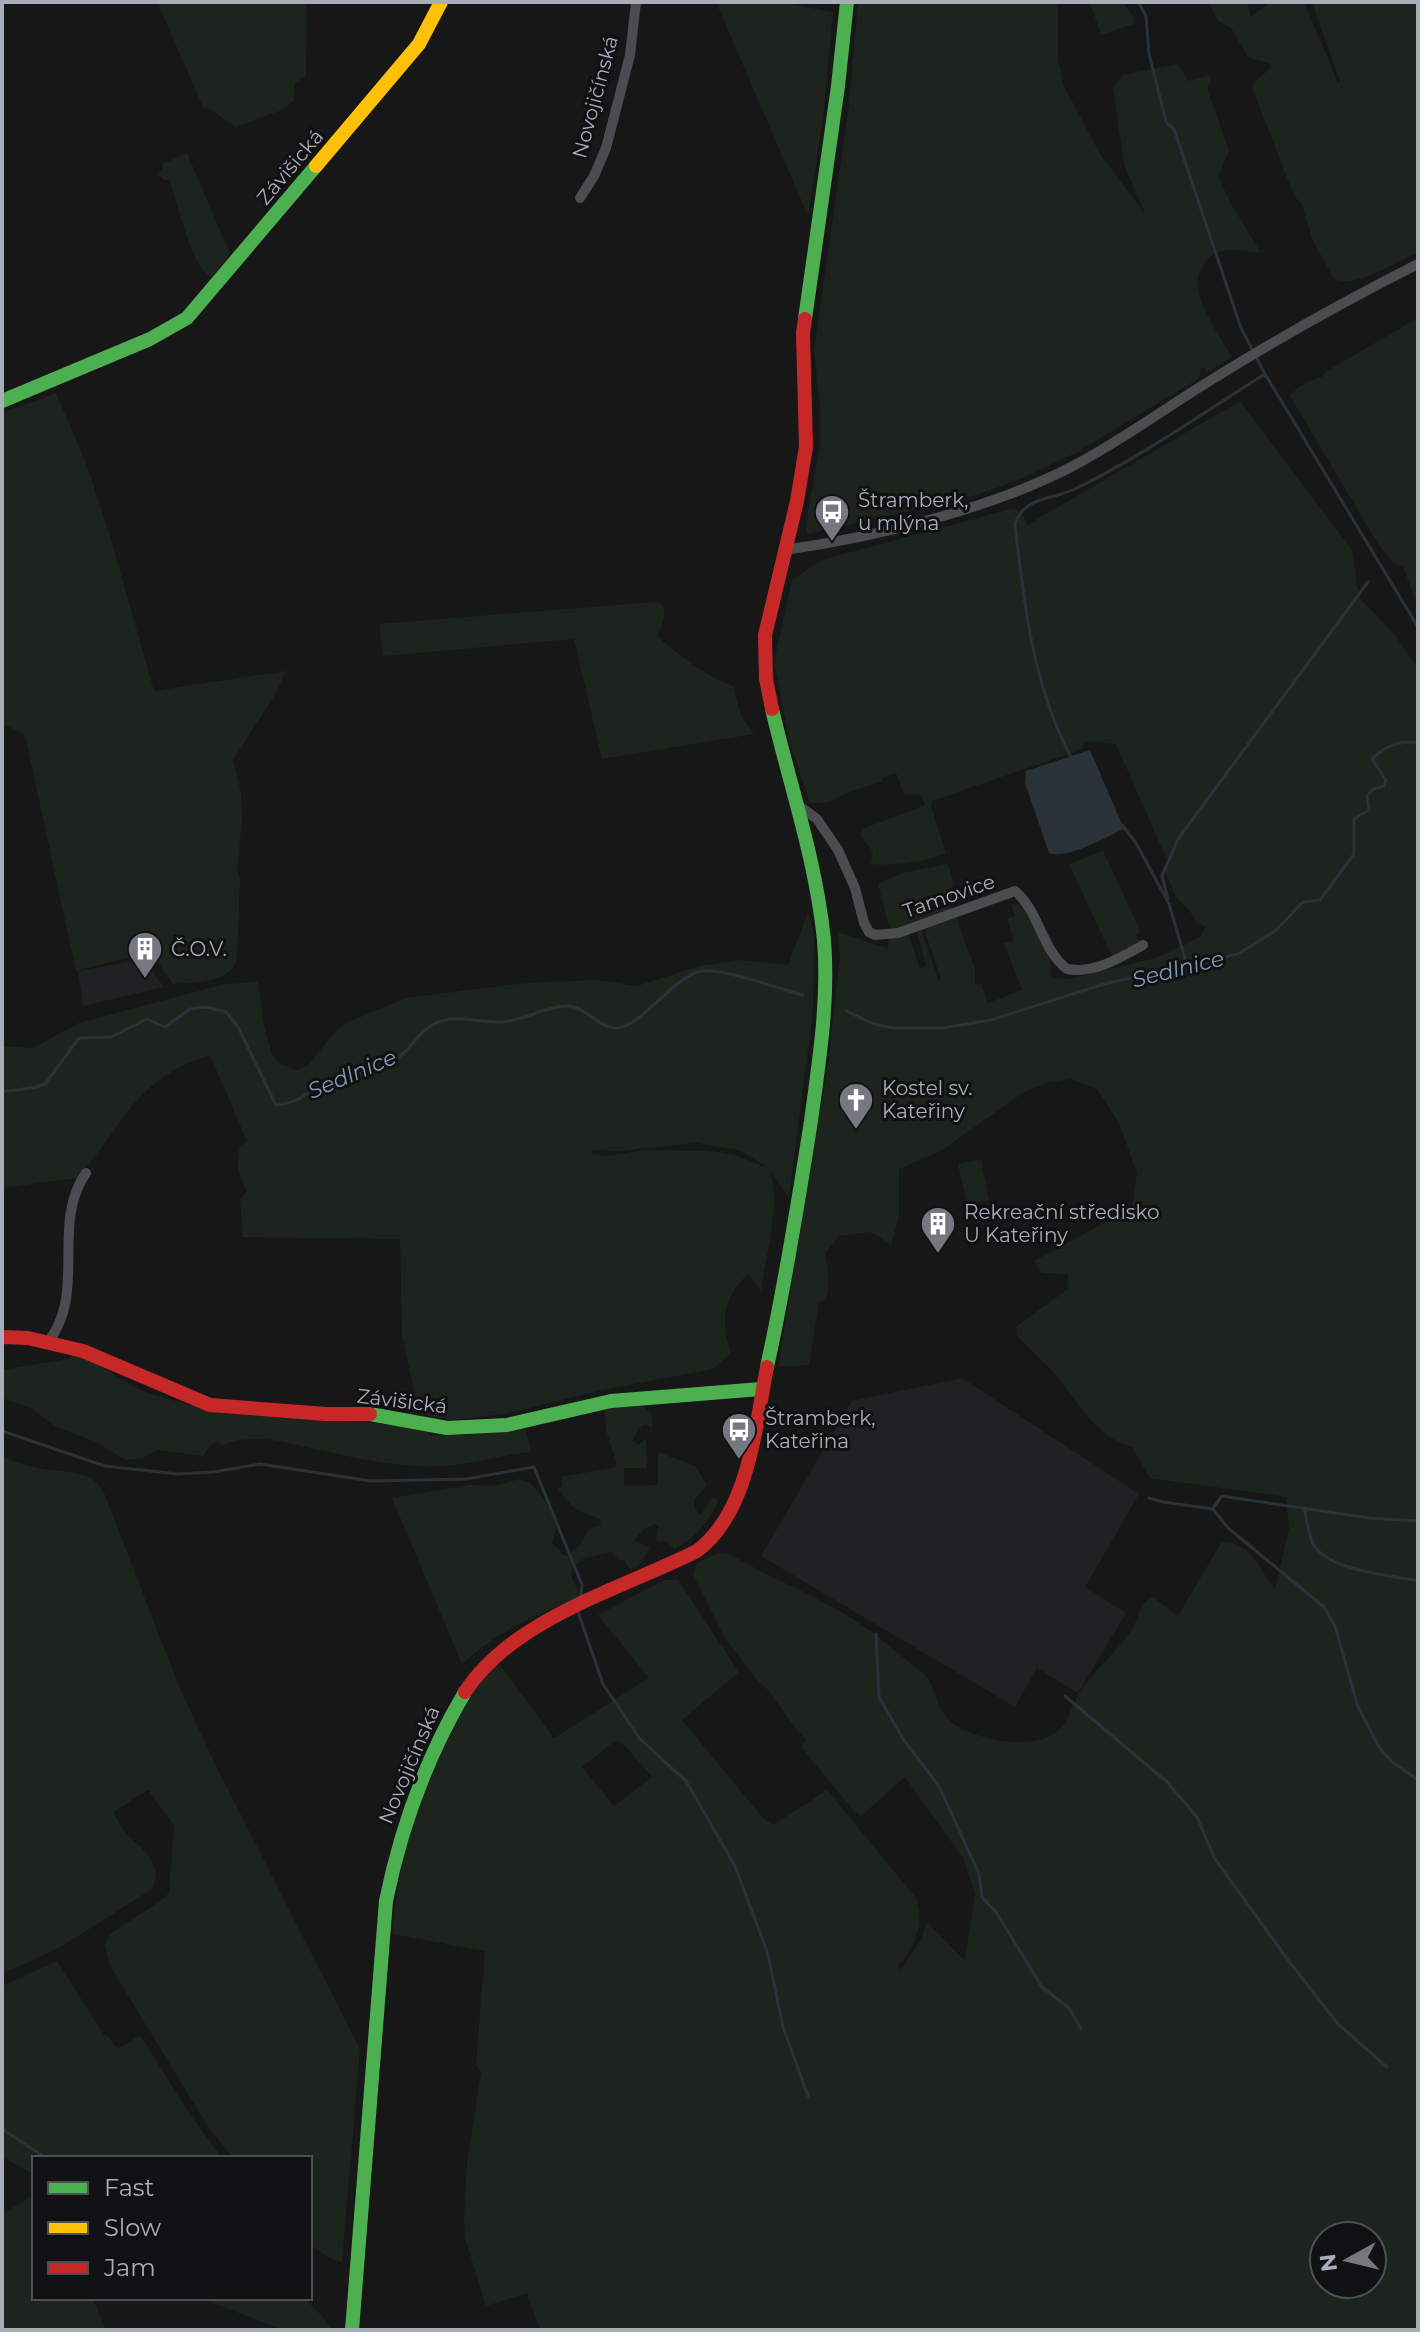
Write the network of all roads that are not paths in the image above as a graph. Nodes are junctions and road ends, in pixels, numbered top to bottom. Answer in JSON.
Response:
{"nodes":[{"id":1,"x":441,"y":2,"type":"edge"},
{"id":2,"x":636,"y":2,"type":"edge"},
{"id":3,"x":847,"y":2,"type":"edge"},
{"id":4,"x":580,"y":198,"type":"dead end"},
{"id":5,"x":1418,"y":264,"type":"edge"},
{"id":6,"x":2,"y":401,"type":"edge"},
{"id":7,"x":785,"y":550,"type":"junction"},
{"id":8,"x":798,"y":805,"type":"junction"},
{"id":9,"x":1143,"y":945,"type":"dead end"},
{"id":10,"x":86,"y":1173,"type":"dead end"},
{"id":11,"x":2,"y":1337,"type":"edge"},
{"id":12,"x":47,"y":1343,"type":"junction"},
{"id":13,"x":761,"y":1389,"type":"junction"},
{"id":14,"x":352,"y":2330,"type":"edge"}],
"edges":[{"from":1,"to":6,"type":"street","name":"Závišická"},
{"from":2,"to":4,"type":"street","name":"Novojičínská"},
{"from":3,"to":7,"type":"street","name":"Novojičínská"},
{"from":5,"to":7,"type":"street"},
{"from":7,"to":8,"type":"street","name":"Novojičínská"},
{"from":8,"to":9,"type":"street","name":"Tamovice"},
{"from":8,"to":13,"type":"street","name":"Novojičínská"},
{"from":10,"to":12,"type":"street"},
{"from":11,"to":12,"type":"street","name":"Závišická"},
{"from":12,"to":13,"type":"street","name":"Závišická"},
{"from":13,"to":14,"type":"street","name":"Novojičínská"}]}
